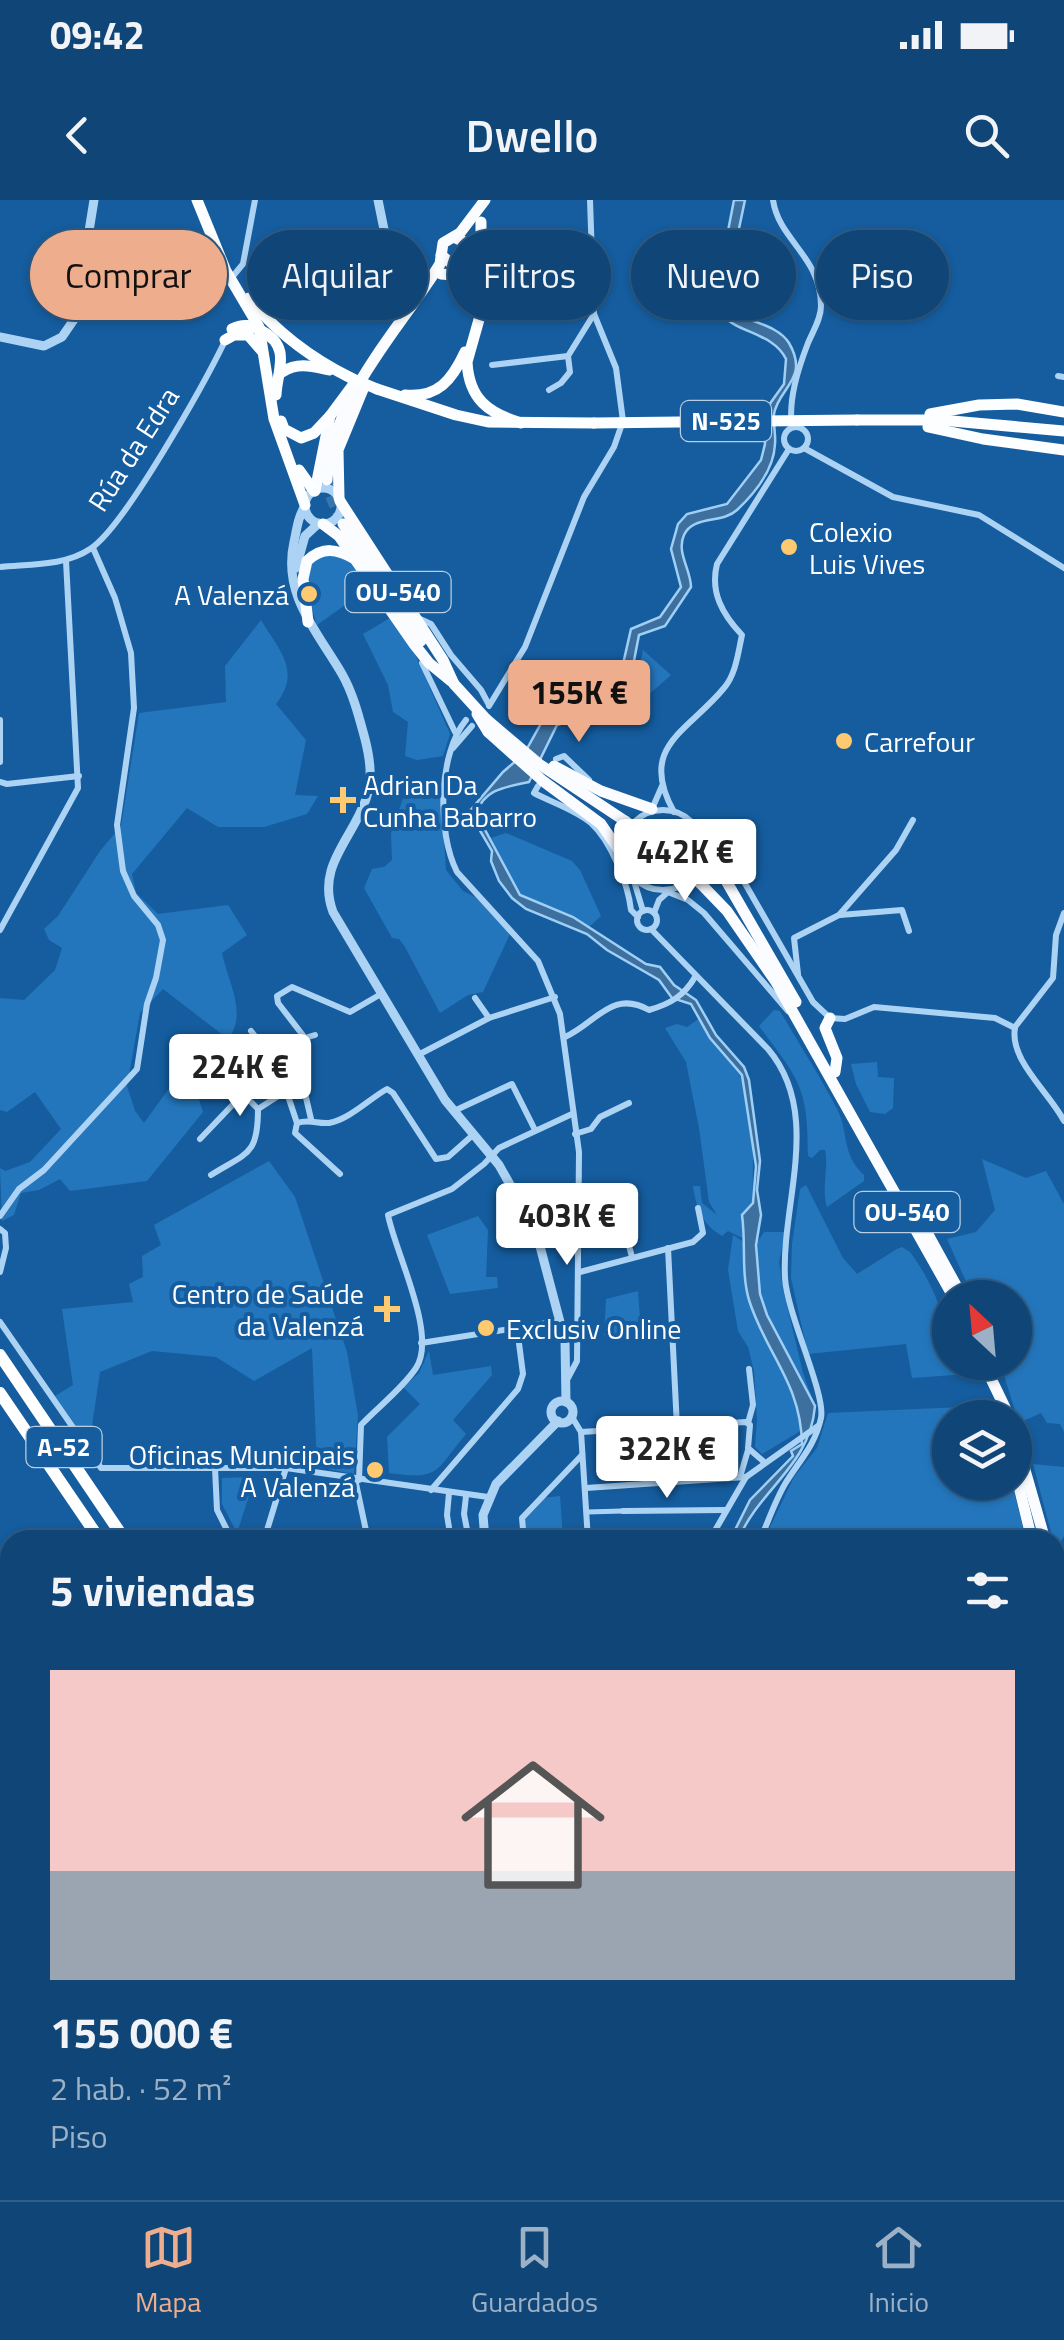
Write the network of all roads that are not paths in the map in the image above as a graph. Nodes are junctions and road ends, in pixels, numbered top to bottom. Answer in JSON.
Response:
{"nodes":[{"id":1,"x":94,"y":200,"type":"edge"},
{"id":2,"x":197,"y":200,"type":"edge"},
{"id":3,"x":255,"y":200,"type":"edge"},
{"id":4,"x":378,"y":200,"type":"edge"},
{"id":5,"x":486,"y":200,"type":"edge"},
{"id":6,"x":590,"y":200,"type":"edge"},
{"id":7,"x":773,"y":200,"type":"edge"},
{"id":8,"x":477,"y":219,"type":"junction"},
{"id":9,"x":208,"y":230,"type":"edge"},
{"id":10,"x":384,"y":230,"type":"edge"},
{"id":11,"x":463,"y":230,"type":"edge"},
{"id":12,"x":472,"y":230,"type":"edge"},
{"id":13,"x":480,"y":230,"type":"edge"},
{"id":14,"x":591,"y":230,"type":"edge"},
{"id":15,"x":227,"y":266,"type":"edge"},
{"id":16,"x":448,"y":266,"type":"edge"},
{"id":17,"x":448,"y":267,"type":"edge"},
{"id":18,"x":227,"y":272,"type":"edge"},
{"id":19,"x":441,"y":274,"type":"junction"},
{"id":20,"x":448,"y":275,"type":"edge"},
{"id":21,"x":233,"y":276,"type":"junction"},
{"id":22,"x":428,"y":283,"type":"edge"},
{"id":23,"x":428,"y":283,"type":"edge"},
{"id":24,"x":236,"y":291,"type":"junction"},
{"id":25,"x":401,"y":320,"type":"edge"},
{"id":26,"x":475,"y":320,"type":"edge"},
{"id":27,"x":477,"y":320,"type":"edge"},
{"id":28,"x":590,"y":320,"type":"edge"},
{"id":29,"x":596,"y":320,"type":"edge"},
{"id":30,"x":259,"y":330,"type":"junction"},
{"id":31,"x":228,"y":334,"type":"junction"},
{"id":32,"x":0,"y":337,"type":"edge"},
{"id":33,"x":568,"y":356,"type":"junction"},
{"id":34,"x":372,"y":364,"type":"junction"},
{"id":35,"x":492,"y":365,"type":"dead end"},
{"id":36,"x":266,"y":366,"type":"junction"},
{"id":37,"x":282,"y":372,"type":"junction"},
{"id":38,"x":344,"y":375,"type":"junction"},
{"id":39,"x":550,"y":390,"type":"dead end"},
{"id":40,"x":390,"y":394,"type":"junction"},
{"id":41,"x":1064,"y":412,"type":"edge"},
{"id":42,"x":330,"y":416,"type":"junction"},
{"id":43,"x":885,"y":420,"type":"junction"},
{"id":44,"x":280,"y":421,"type":"junction"},
{"id":45,"x":521,"y":422,"type":"junction"},
{"id":46,"x":792,"y":427,"type":"junction"},
{"id":47,"x":1064,"y":431,"type":"edge"},
{"id":48,"x":804,"y":448,"type":"junction"},
{"id":49,"x":789,"y":449,"type":"junction"},
{"id":50,"x":1064,"y":450,"type":"edge"},
{"id":51,"x":327,"y":480,"type":"tunnel mouth"},
{"id":52,"x":314,"y":491,"type":"junction"},
{"id":53,"x":340,"y":500,"type":"junction"},
{"id":54,"x":306,"y":505,"type":"junction"},
{"id":55,"x":321,"y":524,"type":"junction"},
{"id":56,"x":343,"y":524,"type":"tunnel mouth"},
{"id":57,"x":93,"y":548,"type":"junction"},
{"id":58,"x":66,"y":560,"type":"junction"},
{"id":59,"x":356,"y":560,"type":"junction"},
{"id":60,"x":0,"y":568,"type":"edge"},
{"id":61,"x":1064,"y":568,"type":"edge"},
{"id":62,"x":295,"y":590,"type":"junction"},
{"id":63,"x":416,"y":619,"type":"junction"},
{"id":64,"x":308,"y":622,"type":"junction"},
{"id":65,"x":414,"y":644,"type":"junction"},
{"id":66,"x":506,"y":677,"type":"junction"},
{"id":67,"x":454,"y":684,"type":"junction"},
{"id":68,"x":484,"y":705,"type":"junction"},
{"id":69,"x":0,"y":720,"type":"edge"},
{"id":70,"x":456,"y":732,"type":"junction"},
{"id":71,"x":516,"y":746,"type":"junction"},
{"id":72,"x":556,"y":759,"type":"dead end"},
{"id":73,"x":0,"y":762,"type":"edge"},
{"id":74,"x":445,"y":762,"type":"junction"},
{"id":75,"x":79,"y":776,"type":"junction"},
{"id":76,"x":0,"y":782,"type":"edge"},
{"id":77,"x":662,"y":785,"type":"junction"},
{"id":78,"x":536,"y":789,"type":"dead end"},
{"id":79,"x":596,"y":789,"type":"junction"},
{"id":80,"x":652,"y":810,"type":"junction"},
{"id":81,"x":674,"y":812,"type":"junction"},
{"id":82,"x":913,"y":820,"type":"dead end"},
{"id":83,"x":593,"y":821,"type":"junction"},
{"id":84,"x":702,"y":837,"type":"junction"},
{"id":85,"x":623,"y":856,"type":"junction"},
{"id":86,"x":629,"y":871,"type":"junction"},
{"id":87,"x":668,"y":892,"type":"junction"},
{"id":88,"x":1064,"y":913,"type":"edge"},
{"id":89,"x":641,"y":914,"type":"junction"},
{"id":90,"x":654,"y":914,"type":"junction"},
{"id":91,"x":839,"y":915,"type":"junction"},
{"id":92,"x":0,"y":930,"type":"edge"},
{"id":93,"x":651,"y":930,"type":"junction"},
{"id":94,"x":909,"y":932,"type":"dead end"},
{"id":95,"x":1054,"y":952,"type":"junction"},
{"id":96,"x":1064,"y":954,"type":"edge"},
{"id":97,"x":1054,"y":970,"type":"junction"},
{"id":98,"x":1064,"y":972,"type":"edge"},
{"id":99,"x":798,"y":974,"type":"junction"},
{"id":100,"x":695,"y":977,"type":"junction"},
{"id":101,"x":382,"y":993,"type":"junction"},
{"id":102,"x":555,"y":997,"type":"junction"},
{"id":103,"x":475,"y":998,"type":"dead end"},
{"id":104,"x":489,"y":1018,"type":"junction"},
{"id":105,"x":830,"y":1018,"type":"junction"},
{"id":106,"x":798,"y":1019,"type":"junction"},
{"id":107,"x":1015,"y":1028,"type":"junction"},
{"id":108,"x":251,"y":1031,"type":"dead end"},
{"id":109,"x":314,"y":1035,"type":"dead end"},
{"id":110,"x":566,"y":1037,"type":"junction"},
{"id":111,"x":418,"y":1055,"type":"junction"},
{"id":112,"x":298,"y":1068,"type":"dead end"},
{"id":113,"x":835,"y":1072,"type":"junction"},
{"id":114,"x":286,"y":1090,"type":"junction"},
{"id":115,"x":838,"y":1090,"type":"junction"},
{"id":116,"x":629,"y":1103,"type":"dead end"},
{"id":117,"x":258,"y":1109,"type":"junction"},
{"id":118,"x":454,"y":1110,"type":"junction"},
{"id":119,"x":572,"y":1114,"type":"junction"},
{"id":120,"x":311,"y":1119,"type":"junction"},
{"id":121,"x":1064,"y":1121,"type":"edge"},
{"id":122,"x":298,"y":1124,"type":"junction"},
{"id":123,"x":859,"y":1127,"type":"junction"},
{"id":124,"x":535,"y":1130,"type":"junction"},
{"id":125,"x":474,"y":1134,"type":"junction"},
{"id":126,"x":576,"y":1134,"type":"junction"},
{"id":127,"x":200,"y":1139,"type":"dead end"},
{"id":128,"x":492,"y":1156,"type":"junction"},
{"id":129,"x":212,"y":1174,"type":"dead end"},
{"id":130,"x":340,"y":1174,"type":"dead end"},
{"id":131,"x":698,"y":1208,"type":"dead end"},
{"id":132,"x":0,"y":1216,"type":"edge"},
{"id":133,"x":0,"y":1229,"type":"edge"},
{"id":134,"x":624,"y":1231,"type":"dead end"},
{"id":135,"x":668,"y":1248,"type":"junction"},
{"id":136,"x":632,"y":1258,"type":"junction"},
{"id":137,"x":0,"y":1272,"type":"edge"},
{"id":138,"x":580,"y":1272,"type":"junction"},
{"id":139,"x":944,"y":1280,"type":"edge"},
{"id":140,"x":955,"y":1280,"type":"edge"},
{"id":141,"x":561,"y":1321,"type":"junction"},
{"id":142,"x":0,"y":1322,"type":"edge"},
{"id":143,"x":517,"y":1328,"type":"junction"},
{"id":144,"x":421,"y":1343,"type":"junction"},
{"id":145,"x":0,"y":1355,"type":"edge"},
{"id":146,"x":749,"y":1369,"type":"dead end"},
{"id":147,"x":568,"y":1378,"type":"junction"},
{"id":148,"x":991,"y":1380,"type":"edge"},
{"id":149,"x":0,"y":1393,"type":"edge"},
{"id":150,"x":997,"y":1395,"type":"junction"},
{"id":151,"x":998,"y":1400,"type":"edge"},
{"id":152,"x":1000,"y":1400,"type":"edge"},
{"id":153,"x":566,"y":1402,"type":"junction"},
{"id":154,"x":572,"y":1416,"type":"junction"},
{"id":155,"x":558,"y":1421,"type":"junction"},
{"id":156,"x":748,"y":1423,"type":"junction"},
{"id":157,"x":819,"y":1426,"type":"junction"},
{"id":158,"x":677,"y":1427,"type":"junction"},
{"id":159,"x":581,"y":1432,"type":"junction"},
{"id":160,"x":748,"y":1448,"type":"junction"},
{"id":161,"x":583,"y":1454,"type":"junction"},
{"id":162,"x":764,"y":1462,"type":"junction"},
{"id":163,"x":215,"y":1468,"type":"junction"},
{"id":164,"x":286,"y":1468,"type":"junction"},
{"id":165,"x":743,"y":1477,"type":"junction"},
{"id":166,"x":357,"y":1480,"type":"junction"},
{"id":167,"x":586,"y":1488,"type":"junction"},
{"id":168,"x":431,"y":1490,"type":"junction"},
{"id":169,"x":449,"y":1492,"type":"junction"},
{"id":170,"x":1032,"y":1495,"type":"edge"},
{"id":171,"x":466,"y":1496,"type":"junction"},
{"id":172,"x":488,"y":1498,"type":"junction"},
{"id":173,"x":1024,"y":1500,"type":"edge"},
{"id":174,"x":725,"y":1510,"type":"junction"},
{"id":175,"x":587,"y":1512,"type":"junction"},
{"id":176,"x":623,"y":1512,"type":"joint"},
{"id":177,"x":93,"y":1530,"type":"edge"},
{"id":178,"x":119,"y":1530,"type":"edge"},
{"id":179,"x":227,"y":1530,"type":"edge"},
{"id":180,"x":267,"y":1530,"type":"edge"},
{"id":181,"x":366,"y":1530,"type":"edge"},
{"id":182,"x":449,"y":1530,"type":"edge"},
{"id":183,"x":467,"y":1530,"type":"edge"},
{"id":184,"x":484,"y":1530,"type":"edge"},
{"id":185,"x":523,"y":1530,"type":"edge"},
{"id":186,"x":588,"y":1530,"type":"edge"},
{"id":187,"x":715,"y":1530,"type":"edge"},
{"id":188,"x":765,"y":1530,"type":"edge"},
{"id":189,"x":1035,"y":1530,"type":"edge"},
{"id":190,"x":1039,"y":1530,"type":"edge"},
{"id":191,"x":297,"y":2200,"type":"edge"},
{"id":192,"x":325,"y":2200,"type":"edge"}],
"edges":[{"from":1,"to":32,"type":"street"},
{"from":2,"to":9,"type":"highway","number":"N-525"},
{"from":3,"to":21,"type":"street"},
{"from":4,"to":10,"type":"street"},
{"from":5,"to":8,"type":"main road"},
{"from":6,"to":14,"type":"street"},
{"from":7,"to":46,"type":"street"},
{"from":8,"to":11,"type":"main road"},
{"from":8,"to":12,"type":"main road"},
{"from":8,"to":13,"type":"highway"},
{"from":15,"to":21,"type":"highway","number":"N-525"},
{"from":16,"to":22,"type":"main road"},
{"from":17,"to":19,"type":"main road"},
{"from":18,"to":24,"type":"highway"},
{"from":19,"to":20,"type":"highway"},
{"from":19,"to":23,"type":"main road"},
{"from":21,"to":38,"type":"highway","number":"N-525"},
{"from":24,"to":30,"type":"highway"},
{"from":24,"to":31,"type":"highway"},
{"from":25,"to":34,"type":"main road"},
{"from":26,"to":40,"type":"highway"},
{"from":27,"to":45,"type":"highway"},
{"from":28,"to":33,"type":"street"},
{"from":29,"to":66,"type":"street"},
{"from":30,"to":31,"type":"highway"},
{"from":30,"to":36,"type":"highway"},
{"from":30,"to":37,"type":"highway"},
{"from":31,"to":36,"type":"highway"},
{"from":31,"to":57,"type":"street","name":"Rúa da Edra"},
{"from":33,"to":35,"type":"street"},
{"from":33,"to":39,"type":"street"},
{"from":34,"to":42,"type":"main road"},
{"from":34,"to":51,"type":"main road"},
{"from":34,"to":53,"type":"main road"},
{"from":36,"to":54,"type":"highway"},
{"from":37,"to":38,"type":"highway"},
{"from":37,"to":44,"type":"highway"},
{"from":38,"to":40,"type":"highway","number":"N-525","bridge":true},
{"from":40,"to":45,"type":"highway","number":"N-525"},
{"from":41,"to":43,"type":"highway"},
{"from":42,"to":44,"type":"highway"},
{"from":42,"to":52,"type":"main road"},
{"from":43,"to":45,"type":"highway","number":"N-525","bridge":true},
{"from":43,"to":47,"type":"highway","number":"N-525"},
{"from":43,"to":50,"type":"highway"},
{"from":44,"to":52,"type":"highway"},
{"from":46,"to":48,"type":"street"},
{"from":46,"to":49,"type":"street"},
{"from":48,"to":49,"type":"street"},
{"from":48,"to":61,"type":"street"},
{"from":49,"to":77,"type":"street"},
{"from":52,"to":53,"type":"street"},
{"from":52,"to":54,"type":"street"},
{"from":53,"to":55,"type":"street"},
{"from":53,"to":63,"type":"main road","number":"OU-540"},
{"from":54,"to":55,"type":"street","number":"OU-540"},
{"from":54,"to":62,"type":"street"},
{"from":55,"to":59,"type":"main road","number":"OU-540"},
{"from":55,"to":62,"type":"street"},
{"from":56,"to":67,"type":"main road","number":"OU-540"},
{"from":57,"to":58,"type":"street","name":"Rúa da Edra"},
{"from":57,"to":132,"type":"street"},
{"from":58,"to":60,"type":"street","name":"Rúa da Edra"},
{"from":58,"to":75,"type":"street"},
{"from":59,"to":64,"type":"main road"},
{"from":59,"to":65,"type":"main road","number":"OU-540"},
{"from":62,"to":64,"type":"street"},
{"from":63,"to":67,"type":"main road","number":"OU-540"},
{"from":63,"to":68,"type":"street"},
{"from":64,"to":101,"type":"street"},
{"from":65,"to":67,"type":"main road","number":"OU-540"},
{"from":65,"to":70,"type":"street"},
{"from":66,"to":68,"type":"street"},
{"from":66,"to":68,"type":"street"},
{"from":67,"to":68,"type":"main road","number":"OU-540","bridge":true},
{"from":68,"to":71,"type":"main road","number":"OU-540"},
{"from":68,"to":83,"type":"main road"},
{"from":69,"to":73,"type":"street"},
{"from":70,"to":74,"type":"street"},
{"from":70,"to":74,"type":"street"},
{"from":71,"to":79,"type":"main road"},
{"from":71,"to":106,"type":"main road","number":"OU-540","bridge":true},
{"from":72,"to":79,"type":"street"},
{"from":74,"to":102,"type":"street"},
{"from":75,"to":76,"type":"street"},
{"from":75,"to":92,"type":"street"},
{"from":77,"to":80,"type":"street"},
{"from":77,"to":81,"type":"street"},
{"from":78,"to":83,"type":"street"},
{"from":79,"to":80,"type":"main road"},
{"from":80,"to":81,"type":"street"},
{"from":80,"to":85,"type":"street"},
{"from":81,"to":84,"type":"street"},
{"from":82,"to":91,"type":"street"},
{"from":83,"to":85,"type":"main road"},
{"from":83,"to":89,"type":"street"},
{"from":84,"to":87,"type":"street"},
{"from":84,"to":99,"type":"street"},
{"from":84,"to":113,"type":"main road"},
{"from":85,"to":86,"type":"street"},
{"from":86,"to":87,"type":"street"},
{"from":86,"to":89,"type":"street"},
{"from":87,"to":90,"type":"street"},
{"from":87,"to":106,"type":"street"},
{"from":88,"to":95,"type":"street"},
{"from":89,"to":90,"type":"street"},
{"from":89,"to":93,"type":"street"},
{"from":90,"to":93,"type":"street"},
{"from":91,"to":94,"type":"street"},
{"from":91,"to":99,"type":"street"},
{"from":93,"to":100,"type":"street"},
{"from":95,"to":96,"type":"street"},
{"from":95,"to":97,"type":"street"},
{"from":97,"to":98,"type":"street"},
{"from":97,"to":107,"type":"street"},
{"from":99,"to":105,"type":"street"},
{"from":100,"to":110,"type":"street"},
{"from":100,"to":157,"type":"street"},
{"from":101,"to":109,"type":"street"},
{"from":101,"to":111,"type":"street"},
{"from":102,"to":104,"type":"street"},
{"from":102,"to":110,"type":"street"},
{"from":103,"to":104,"type":"street"},
{"from":104,"to":111,"type":"street"},
{"from":105,"to":107,"type":"street"},
{"from":105,"to":113,"type":"main road"},
{"from":106,"to":115,"type":"main road","number":"OU-540"},
{"from":107,"to":121,"type":"street"},
{"from":108,"to":114,"type":"street"},
{"from":110,"to":119,"type":"street"},
{"from":111,"to":118,"type":"street"},
{"from":112,"to":120,"type":"street"},
{"from":113,"to":115,"type":"main road"},
{"from":114,"to":117,"type":"street"},
{"from":114,"to":122,"type":"street"},
{"from":115,"to":123,"type":"main road","number":"OU-540"},
{"from":116,"to":126,"type":"street"},
{"from":117,"to":127,"type":"street"},
{"from":117,"to":129,"type":"street"},
{"from":118,"to":124,"type":"street"},
{"from":118,"to":125,"type":"street"},
{"from":119,"to":124,"type":"street"},
{"from":119,"to":126,"type":"street"},
{"from":120,"to":122,"type":"street"},
{"from":120,"to":125,"type":"street"},
{"from":122,"to":130,"type":"street"},
{"from":123,"to":139,"type":"main road","number":"OU-540"},
{"from":123,"to":140,"type":"main road"},
{"from":124,"to":128,"type":"street"},
{"from":125,"to":128,"type":"street"},
{"from":126,"to":138,"type":"street"},
{"from":128,"to":141,"type":"street"},
{"from":128,"to":144,"type":"street"},
{"from":131,"to":135,"type":"street"},
{"from":133,"to":137,"type":"street"},
{"from":134,"to":136,"type":"street"},
{"from":135,"to":136,"type":"street"},
{"from":135,"to":158,"type":"street"},
{"from":136,"to":138,"type":"street"},
{"from":138,"to":147,"type":"street"},
{"from":141,"to":143,"type":"street"},
{"from":141,"to":147,"type":"street"},
{"from":142,"to":163,"type":"street"},
{"from":143,"to":144,"type":"street"},
{"from":143,"to":168,"type":"street"},
{"from":144,"to":166,"type":"street"},
{"from":145,"to":178,"type":"highway","number":"A-52"},
{"from":146,"to":156,"type":"street"},
{"from":147,"to":153,"type":"street"},
{"from":148,"to":150,"type":"main road"},
{"from":149,"to":177,"type":"highway","number":"A-52"},
{"from":150,"to":151,"type":"main road"},
{"from":150,"to":152,"type":"main road"},
{"from":153,"to":154,"type":"street"},
{"from":153,"to":155,"type":"street"},
{"from":154,"to":155,"type":"street"},
{"from":154,"to":159,"type":"street"},
{"from":155,"to":172,"type":"street"},
{"from":156,"to":158,"type":"street"},
{"from":156,"to":160,"type":"street"},
{"from":157,"to":162,"type":"street"},
{"from":157,"to":188,"type":"street"},
{"from":158,"to":159,"type":"street"},
{"from":159,"to":161,"type":"street"},
{"from":160,"to":162,"type":"street"},
{"from":160,"to":165,"type":"street"},
{"from":161,"to":167,"type":"street"},
{"from":161,"to":185,"type":"street"},
{"from":162,"to":165,"type":"street"},
{"from":163,"to":164,"type":"street"},
{"from":163,"to":179,"type":"street"},
{"from":164,"to":166,"type":"street"},
{"from":164,"to":180,"type":"street"},
{"from":165,"to":167,"type":"street"},
{"from":165,"to":174,"type":"street"},
{"from":166,"to":168,"type":"street"},
{"from":166,"to":181,"type":"street"},
{"from":167,"to":175,"type":"street"},
{"from":168,"to":169,"type":"street"},
{"from":169,"to":171,"type":"street"},
{"from":169,"to":182,"type":"street"},
{"from":170,"to":190,"type":"main road"},
{"from":171,"to":172,"type":"street"},
{"from":171,"to":183,"type":"street"},
{"from":172,"to":184,"type":"street"},
{"from":173,"to":189,"type":"main road"},
{"from":174,"to":176,"type":"street"},
{"from":174,"to":187,"type":"street"},
{"from":175,"to":176,"type":"street"},
{"from":175,"to":186,"type":"street"},
{"from":191,"to":192,"type":"street"}]}
